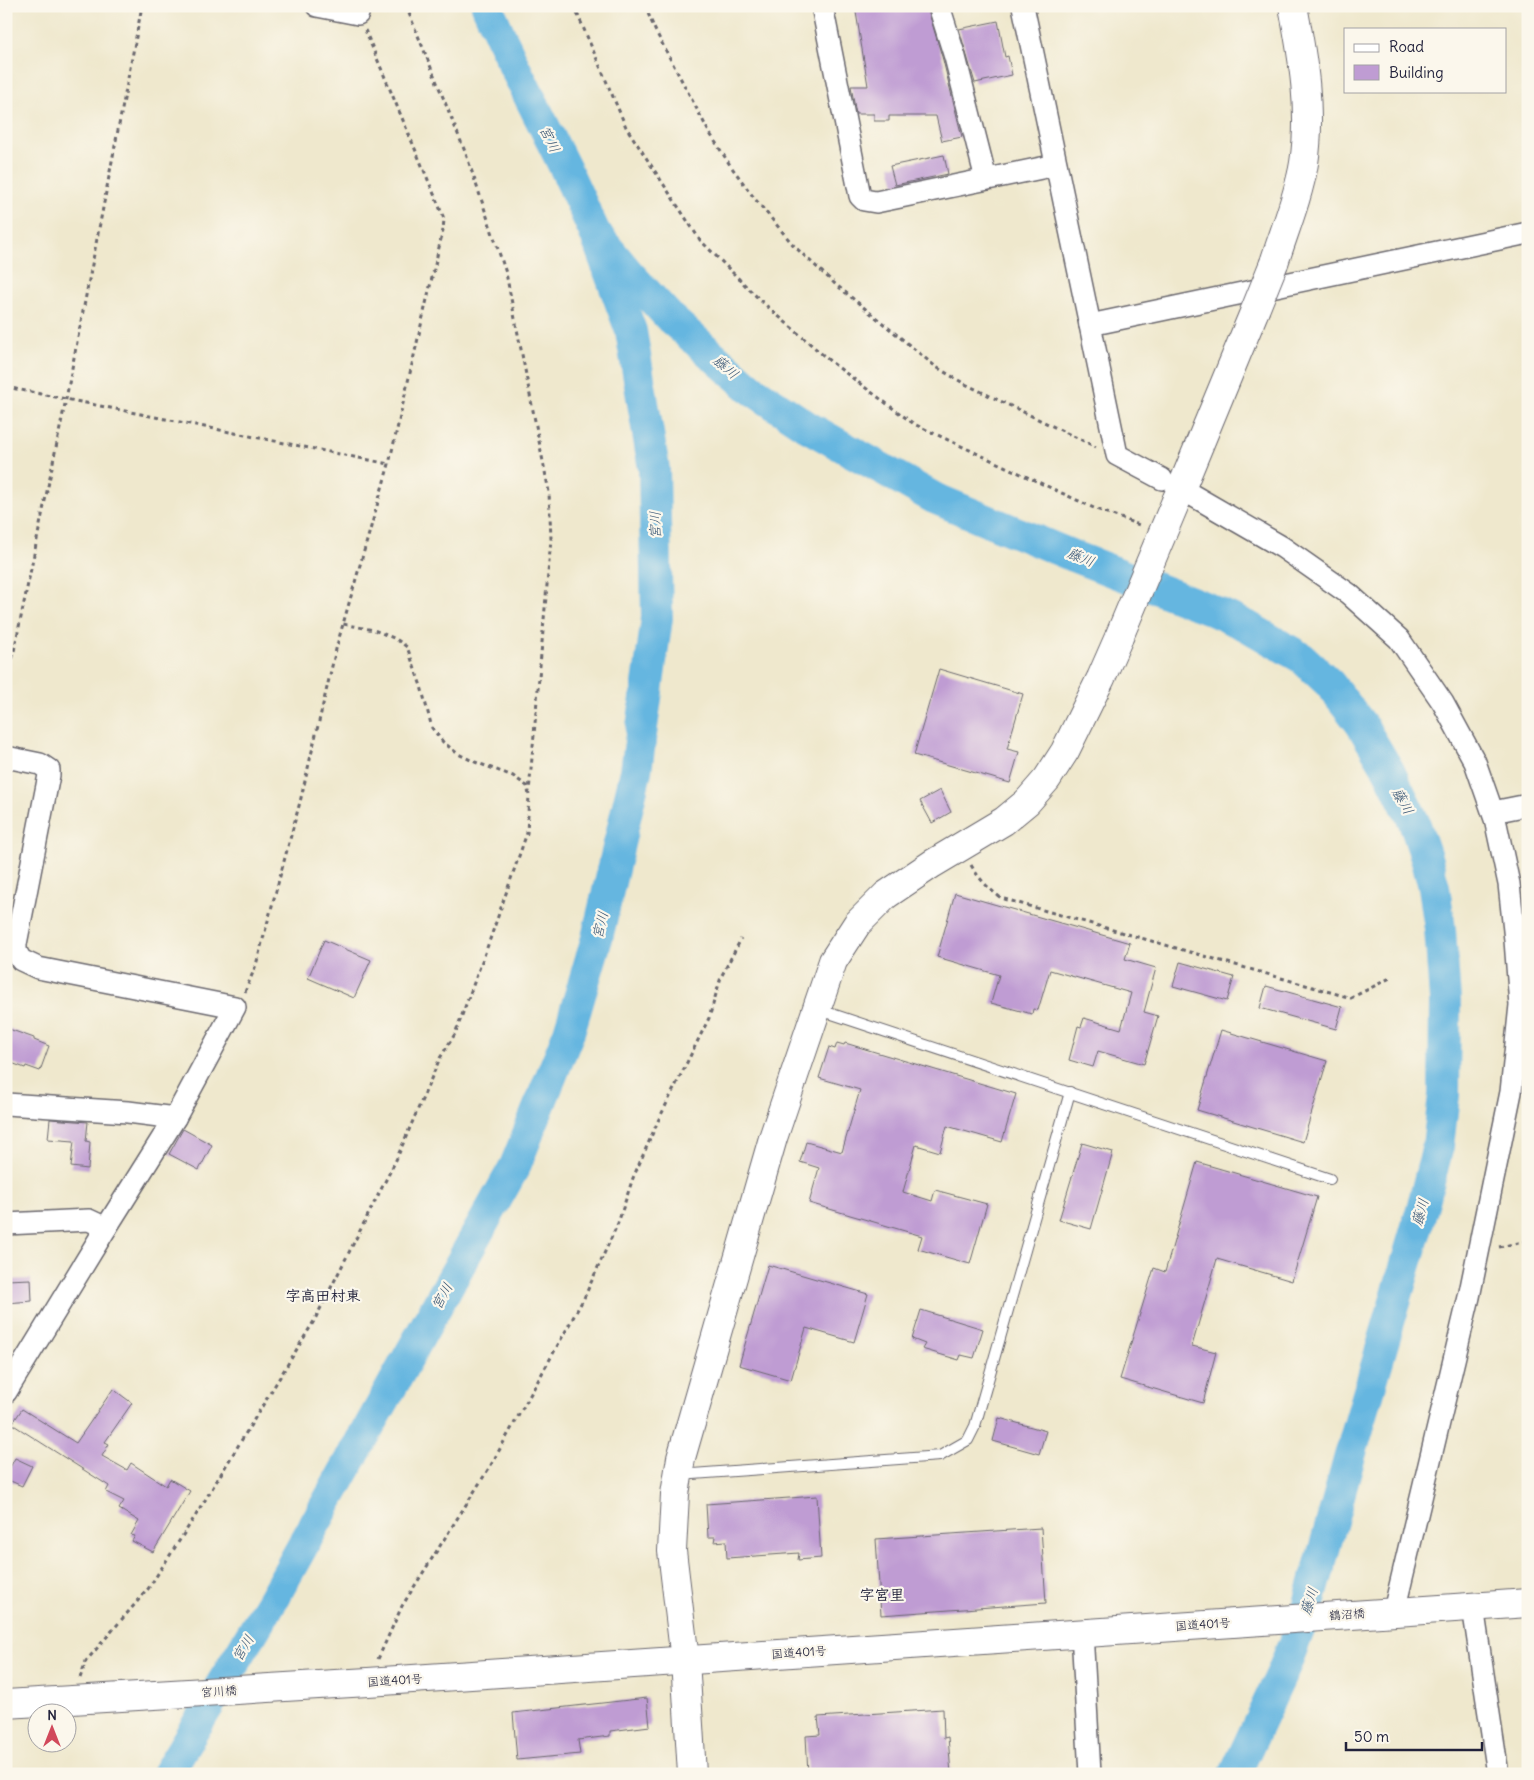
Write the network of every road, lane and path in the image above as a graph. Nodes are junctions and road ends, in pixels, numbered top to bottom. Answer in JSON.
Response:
{"nodes":[{"id":1,"x":142,"y":6,"type":"edge"},
{"id":2,"x":317,"y":6,"type":"edge"},
{"id":3,"x":406,"y":6,"type":"edge"},
{"id":4,"x":574,"y":6,"type":"edge"},
{"id":5,"x":645,"y":6,"type":"edge"},
{"id":6,"x":822,"y":6,"type":"edge"},
{"id":7,"x":939,"y":6,"type":"edge"},
{"id":8,"x":1022,"y":6,"type":"edge"},
{"id":9,"x":1293,"y":6,"type":"edge"},
{"id":10,"x":358,"y":14,"type":"joint"},
{"id":11,"x":1056,"y":165,"type":"junction"},
{"id":12,"x":986,"y":179,"type":"junction"},
{"id":13,"x":1528,"y":233,"type":"edge"},
{"id":14,"x":1090,"y":325,"type":"junction"},
{"id":15,"x":6,"y":387,"type":"edge"},
{"id":16,"x":66,"y":399,"type":"junction"},
{"id":17,"x":1117,"y":455,"type":"junction"},
{"id":18,"x":389,"y":464,"type":"junction"},
{"id":19,"x":1177,"y":492,"type":"junction"},
{"id":20,"x":1143,"y":526,"type":"dead end"},
{"id":21,"x":343,"y":624,"type":"junction"},
{"id":22,"x":6,"y":690,"type":"edge"},
{"id":23,"x":6,"y":757,"type":"edge"},
{"id":24,"x":529,"y":795,"type":"junction"},
{"id":25,"x":1528,"y":805,"type":"edge"},
{"id":26,"x":1493,"y":812,"type":"junction"},
{"id":27,"x":962,"y":847,"type":"junction"},
{"id":28,"x":741,"y":939,"type":"dead end"},
{"id":29,"x":1390,"y":978,"type":"dead end"},
{"id":30,"x":235,"y":1007,"type":"junction"},
{"id":31,"x":816,"y":1009,"type":"junction"},
{"id":32,"x":1070,"y":1092,"type":"junction"},
{"id":33,"x":6,"y":1104,"type":"edge"},
{"id":34,"x":175,"y":1118,"type":"junction"},
{"id":35,"x":1330,"y":1178,"type":"dead end"},
{"id":36,"x":6,"y":1224,"type":"edge"},
{"id":37,"x":106,"y":1228,"type":"junction"},
{"id":38,"x":1528,"y":1241,"type":"edge"},
{"id":39,"x":1478,"y":1251,"type":"junction"},
{"id":40,"x":9,"y":1382,"type":"edge"},
{"id":41,"x":678,"y":1475,"type":"junction"},
{"id":42,"x":1528,"y":1603,"type":"edge"},
{"id":43,"x":1472,"y":1606,"type":"junction"},
{"id":44,"x":1390,"y":1611,"type":"junction"},
{"id":45,"x":1248,"y":1622,"type":"joint"},
{"id":46,"x":1082,"y":1632,"type":"junction"},
{"id":47,"x":685,"y":1660,"type":"junction"},
{"id":48,"x":359,"y":1682,"type":"junction"},
{"id":49,"x":80,"y":1700,"type":"junction"},
{"id":50,"x":6,"y":1704,"type":"edge"},
{"id":51,"x":692,"y":1774,"type":"edge"},
{"id":52,"x":1090,"y":1774,"type":"edge"},
{"id":53,"x":1498,"y":1774,"type":"edge"}],
"edges":[{"from":1,"to":16,"type":"path"},
{"from":2,"to":10,"type":"street"},
{"from":3,"to":24,"type":"path"},
{"from":4,"to":20,"type":"path"},
{"from":5,"to":17,"type":"path"},
{"from":6,"to":12,"type":"street"},
{"from":7,"to":12,"type":"street"},
{"from":8,"to":11,"type":"street"},
{"from":9,"to":19,"type":"main road","bridge":true},
{"from":10,"to":18,"type":"path"},
{"from":11,"to":12,"type":"street"},
{"from":11,"to":14,"type":"street"},
{"from":13,"to":14,"type":"street"},
{"from":14,"to":17,"type":"street"},
{"from":15,"to":16,"type":"path"},
{"from":16,"to":18,"type":"path"},
{"from":16,"to":22,"type":"path"},
{"from":17,"to":19,"type":"street"},
{"from":18,"to":21,"type":"path"},
{"from":19,"to":26,"type":"street"},
{"from":19,"to":27,"type":"main road","bridge":true},
{"from":21,"to":24,"type":"path"},
{"from":21,"to":30,"type":"path"},
{"from":23,"to":30,"type":"street"},
{"from":24,"to":49,"type":"path"},
{"from":25,"to":26,"type":"street"},
{"from":26,"to":39,"type":"street"},
{"from":27,"to":29,"type":"path"},
{"from":27,"to":31,"type":"main road"},
{"from":28,"to":48,"type":"path"},
{"from":30,"to":34,"type":"street"},
{"from":31,"to":32,"type":"lane"},
{"from":31,"to":41,"type":"main road"},
{"from":32,"to":35,"type":"lane"},
{"from":32,"to":41,"type":"lane"},
{"from":33,"to":34,"type":"street"},
{"from":34,"to":37,"type":"street"},
{"from":36,"to":37,"type":"street"},
{"from":37,"to":40,"type":"street"},
{"from":38,"to":39,"type":"path"},
{"from":39,"to":44,"type":"street"},
{"from":41,"to":47,"type":"main road"},
{"from":42,"to":43,"type":"main road"},
{"from":43,"to":44,"type":"main road"},
{"from":43,"to":53,"type":"street"},
{"from":44,"to":45,"type":"main road","name":"鶴沼橋"},
{"from":45,"to":46,"type":"main road","name":"国道401号"},
{"from":46,"to":47,"type":"main road","name":"国道401号"},
{"from":46,"to":52,"type":"street"},
{"from":47,"to":48,"type":"main road","name":"国道401号"},
{"from":47,"to":51,"type":"main road"},
{"from":48,"to":49,"type":"main road","name":"宮川橋"},
{"from":49,"to":50,"type":"main road"}]}
